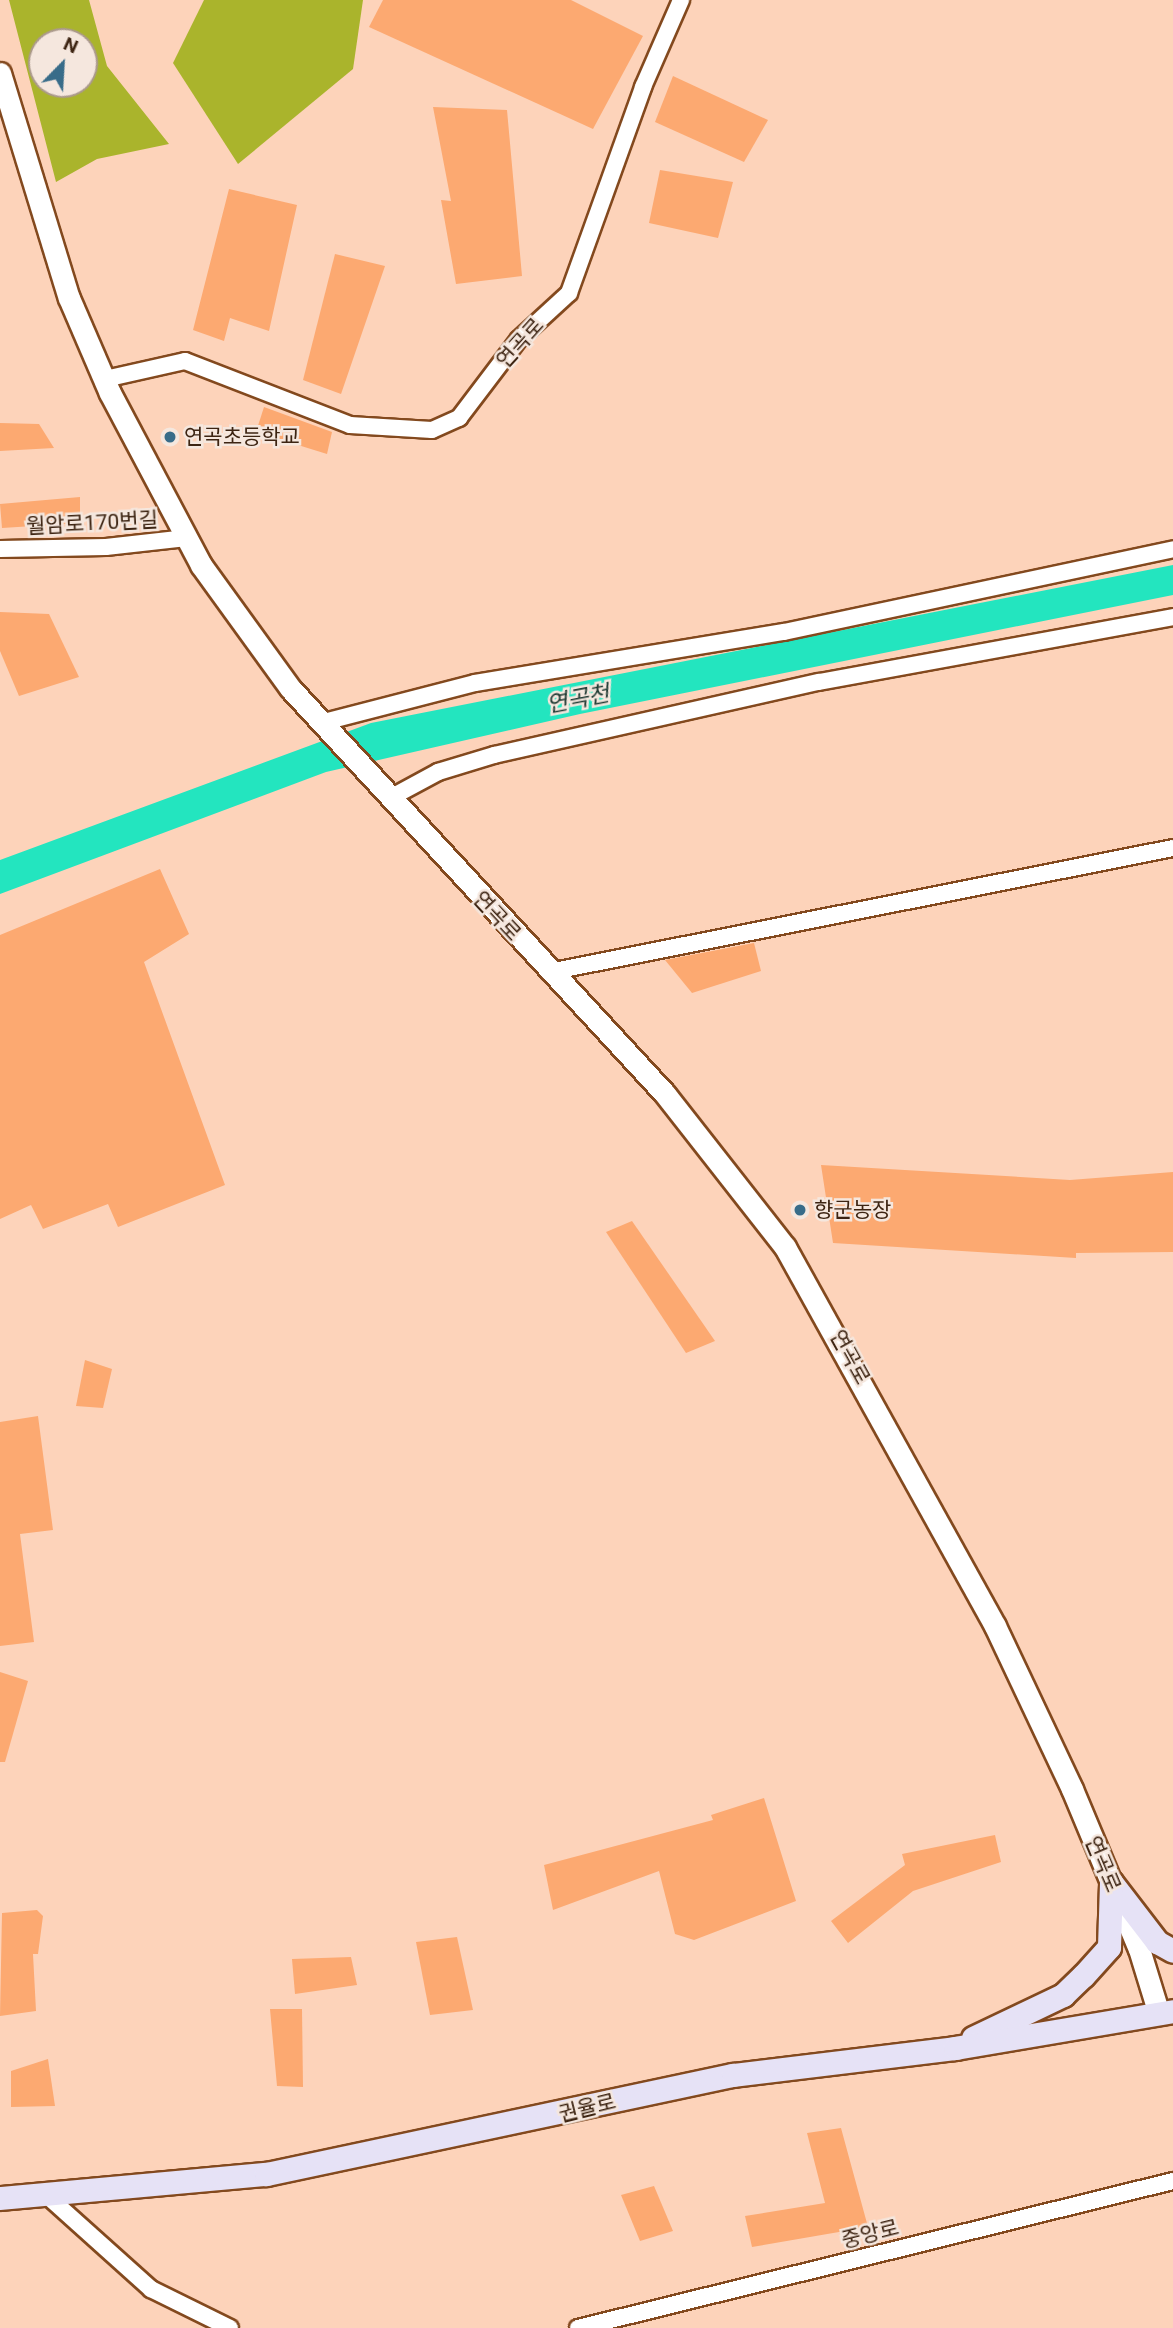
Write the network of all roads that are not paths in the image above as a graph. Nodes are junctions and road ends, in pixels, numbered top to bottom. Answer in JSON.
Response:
{"nodes":[{"id":1,"x":681,"y":0,"type":"edge"},
{"id":2,"x":0,"y":73,"type":"edge"},
{"id":3,"x":104,"y":379,"type":"junction"},
{"id":4,"x":186,"y":538,"type":"junction"},
{"id":5,"x":0,"y":549,"type":"edge"},
{"id":6,"x":1173,"y":549,"type":"edge"},
{"id":7,"x":1173,"y":617,"type":"edge"},
{"id":8,"x":324,"y":722,"type":"junction"},
{"id":9,"x":390,"y":797,"type":"junction"},
{"id":10,"x":1173,"y":848,"type":"edge"},
{"id":11,"x":549,"y":972,"type":"junction"},
{"id":12,"x":1111,"y":1882,"type":"junction"},
{"id":13,"x":1173,"y":1951,"type":"edge"},
{"id":14,"x":1166,"y":2013,"type":"edge"},
{"id":15,"x":955,"y":2048,"type":"junction"},
{"id":16,"x":1173,"y":2181,"type":"edge"},
{"id":17,"x":44,"y":2193,"type":"junction"},
{"id":18,"x":0,"y":2198,"type":"edge"},
{"id":19,"x":230,"y":2328,"type":"edge"},
{"id":20,"x":578,"y":2328,"type":"edge"}],
"edges":[{"from":1,"to":3,"type":"street","name":"연곡로"},
{"from":2,"to":3,"type":"street"},
{"from":3,"to":4,"type":"street"},
{"from":4,"to":5,"type":"street","name":"월암로170번길"},
{"from":4,"to":8,"type":"street"},
{"from":6,"to":8,"type":"street"},
{"from":7,"to":9,"type":"street"},
{"from":8,"to":9,"type":"street","name":"연곡로"},
{"from":9,"to":11,"type":"street","name":"연곡로"},
{"from":10,"to":11,"type":"street"},
{"from":11,"to":12,"type":"street","name":"연곡로"},
{"from":12,"to":13,"type":"main road"},
{"from":12,"to":14,"type":"street","name":"연곡로"},
{"from":12,"to":15,"type":"main road"},
{"from":14,"to":15,"type":"main road","name":"권율로"},
{"from":15,"to":17,"type":"main road","name":"권율로"},
{"from":16,"to":20,"type":"street","name":"중앙로"},
{"from":17,"to":18,"type":"main road","name":"권율로"},
{"from":17,"to":19,"type":"street"}]}
